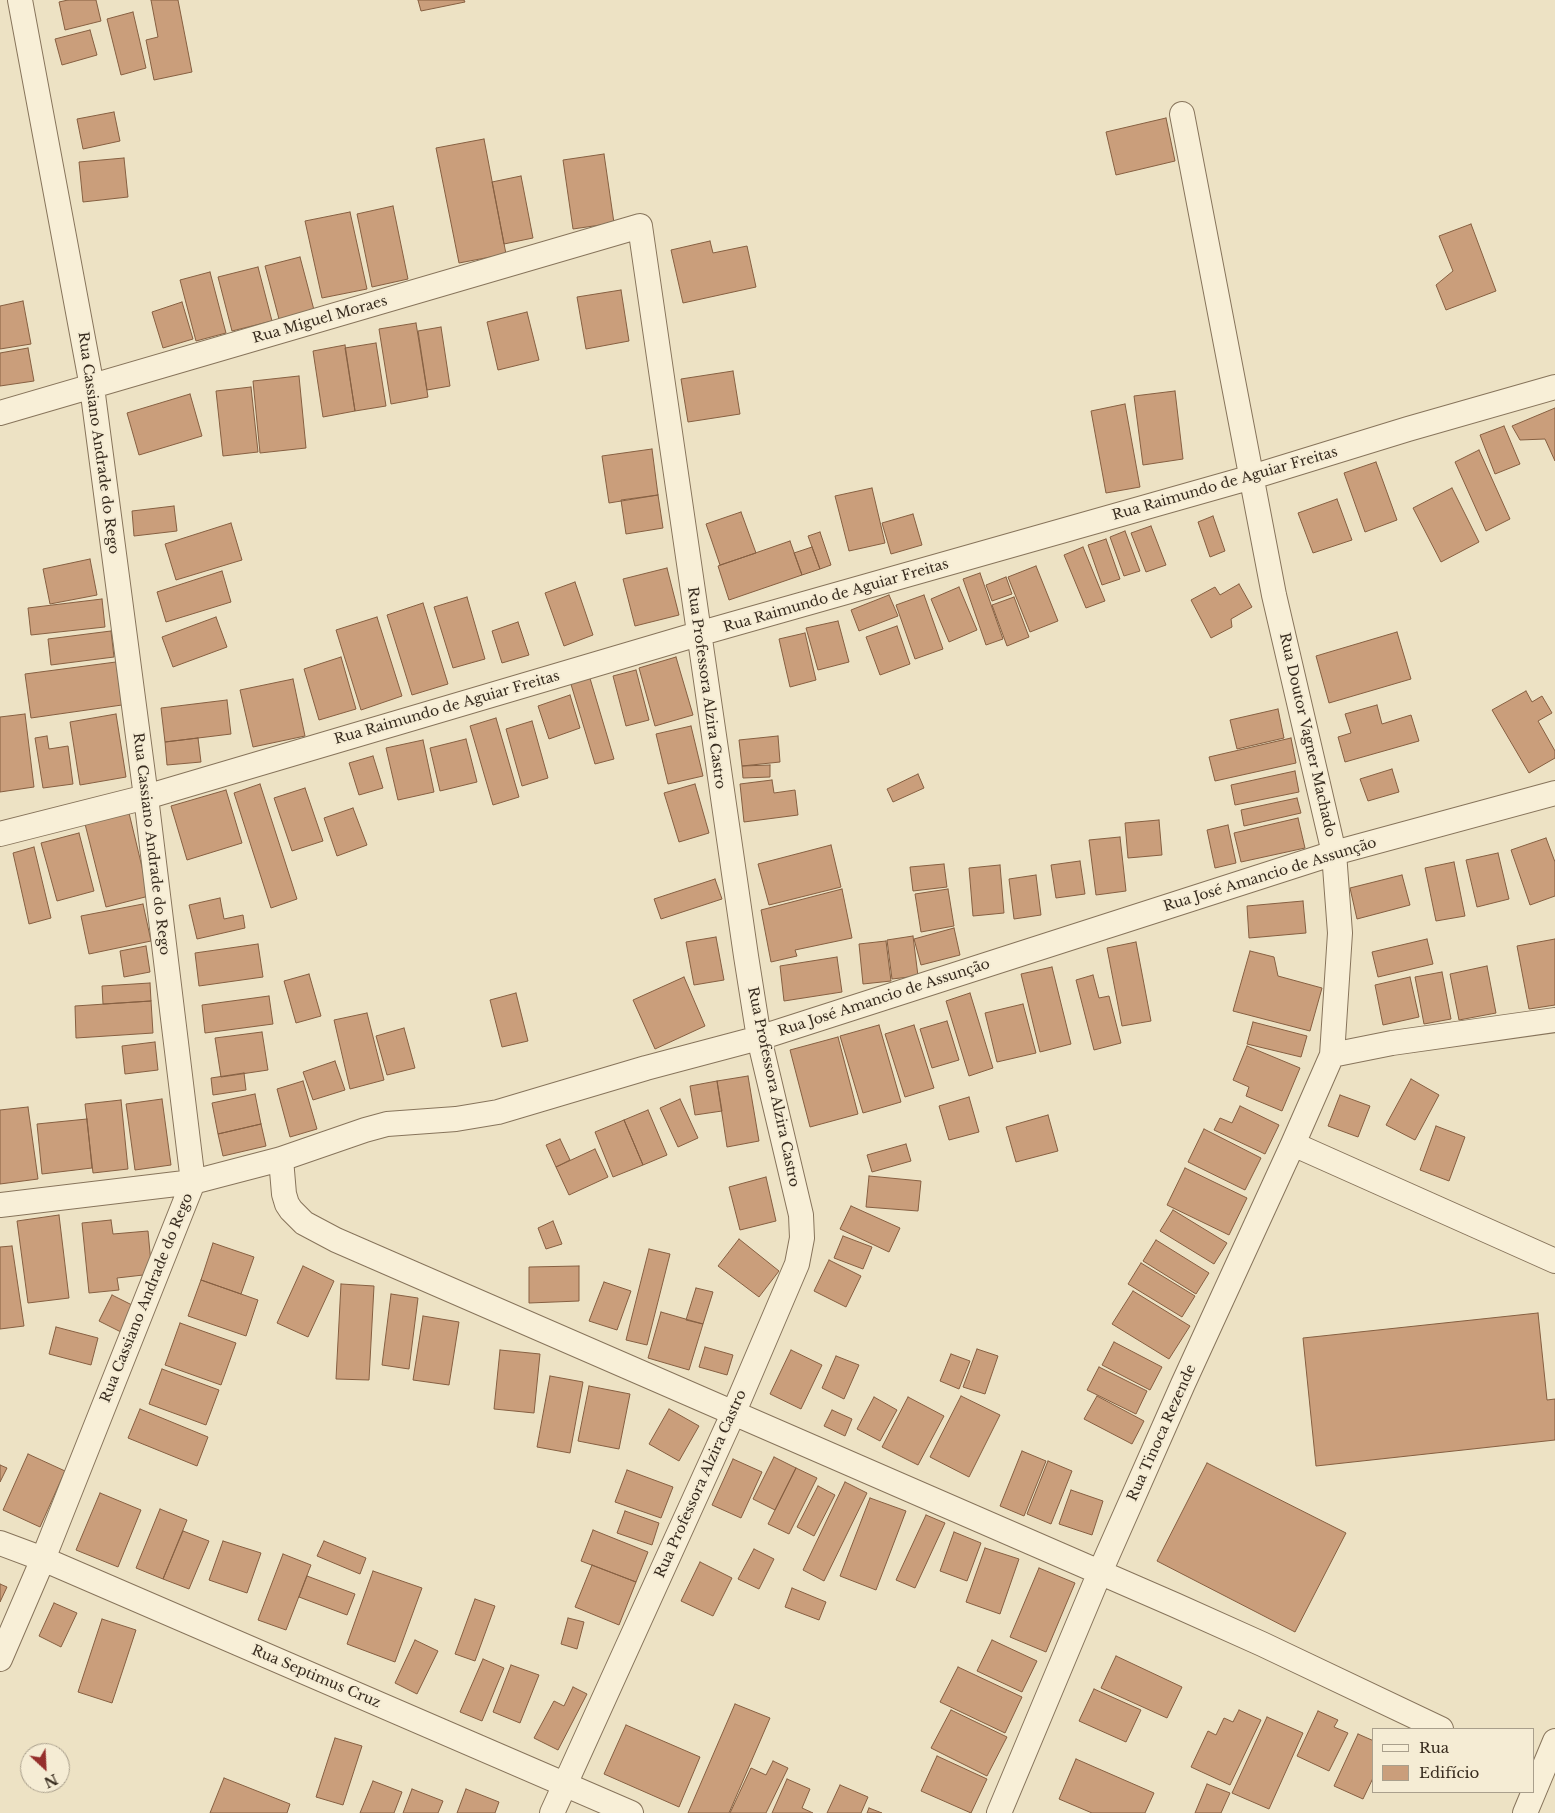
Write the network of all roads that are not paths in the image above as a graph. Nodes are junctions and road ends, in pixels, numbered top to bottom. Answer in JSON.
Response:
{"nodes":[{"id":1,"x":20,"y":0,"type":"edge"},
{"id":2,"x":1182,"y":114,"type":"dead end"},
{"id":3,"x":640,"y":226,"type":"joint"},
{"id":4,"x":92,"y":387,"type":"junction"},
{"id":5,"x":1555,"y":387,"type":"edge"},
{"id":6,"x":0,"y":413,"type":"edge"},
{"id":7,"x":1252,"y":477,"type":"junction"},
{"id":8,"x":698,"y":634,"type":"junction"},
{"id":9,"x":1555,"y":793,"type":"edge"},
{"id":10,"x":146,"y":797,"type":"junction"},
{"id":11,"x":0,"y":834,"type":"edge"},
{"id":12,"x":1334,"y":853,"type":"junction"},
{"id":13,"x":1555,"y":1020,"type":"edge"},
{"id":14,"x":759,"y":1038,"type":"junction"},
{"id":15,"x":1332,"y":1055,"type":"junction"},
{"id":16,"x":1293,"y":1144,"type":"junction"},
{"id":17,"x":281,"y":1159,"type":"junction"},
{"id":18,"x":193,"y":1182,"type":"junction"},
{"id":19,"x":0,"y":1205,"type":"edge"},
{"id":20,"x":1555,"y":1261,"type":"edge"},
{"id":21,"x":733,"y":1414,"type":"junction"},
{"id":22,"x":0,"y":1543,"type":"edge"},
{"id":23,"x":43,"y":1559,"type":"junction"},
{"id":24,"x":1100,"y":1572,"type":"junction"},
{"id":25,"x":0,"y":1659,"type":"edge"},
{"id":26,"x":1439,"y":1728,"type":"edge"},
{"id":27,"x":1555,"y":1741,"type":"edge"},
{"id":28,"x":1543,"y":1778,"type":"edge"},
{"id":29,"x":564,"y":1785,"type":"junction"},
{"id":30,"x":552,"y":1813,"type":"edge"},
{"id":31,"x":631,"y":1813,"type":"edge"},
{"id":32,"x":999,"y":1813,"type":"edge"},
{"id":33,"x":1525,"y":1813,"type":"edge"}],
"edges":[{"from":1,"to":4,"type":"street","name":"Rua Cassiano Andrade do Rego"},
{"from":2,"to":7,"type":"street","name":"Rua Doutor Vagner Machado"},
{"from":3,"to":4,"type":"street","name":"Rua Miguel Moraes"},
{"from":3,"to":8,"type":"street","name":"Rua Professora Alzira Castro"},
{"from":4,"to":6,"type":"street","name":"Rua Miguel Moraes"},
{"from":4,"to":10,"type":"street","name":"Rua Cassiano Andrade do Rego"},
{"from":5,"to":7,"type":"street","name":"Rua Raimundo de Aguiar Freitas"},
{"from":7,"to":8,"type":"street","name":"Rua Raimundo de Aguiar Freitas"},
{"from":7,"to":12,"type":"street","name":"Rua Doutor Vagner Machado"},
{"from":8,"to":10,"type":"street","name":"Rua Raimundo de Aguiar Freitas"},
{"from":8,"to":14,"type":"street","name":"Rua Professora Alzira Castro"},
{"from":9,"to":12,"type":"street","name":"Rua José Amancio de Assunção"},
{"from":10,"to":11,"type":"street","name":"Rua Raimundo de Aguiar Freitas"},
{"from":10,"to":18,"type":"street","name":"Rua Cassiano Andrade do Rego"},
{"from":12,"to":14,"type":"street","name":"Rua José Amancio de Assunção"},
{"from":12,"to":15,"type":"street","name":"Rua Doutor Vagner Machado"},
{"from":13,"to":15,"type":"street"},
{"from":14,"to":17,"type":"street","name":"Rua José Amancio de Assunção"},
{"from":14,"to":21,"type":"street","name":"Rua Professora Alzira Castro"},
{"from":15,"to":16,"type":"street","name":"Rua Tinoca Rezende"},
{"from":16,"to":20,"type":"street"},
{"from":16,"to":24,"type":"street","name":"Rua Tinoca Rezende"},
{"from":17,"to":18,"type":"street","name":"Rua José Amancio de Assunção"},
{"from":17,"to":21,"type":"street"},
{"from":18,"to":19,"type":"street","name":"Rua José Amancio de Assunção"},
{"from":18,"to":23,"type":"street","name":"Rua Cassiano Andrade do Rego"},
{"from":21,"to":24,"type":"street"},
{"from":21,"to":29,"type":"street","name":"Rua Professora Alzira Castro"},
{"from":22,"to":23,"type":"street","name":"Rua Septimus Cruz"},
{"from":23,"to":25,"type":"street","name":"Rua Cassiano Andrade do Rego"},
{"from":23,"to":29,"type":"street","name":"Rua Septimus Cruz"},
{"from":24,"to":26,"type":"street"},
{"from":24,"to":32,"type":"street","name":"Rua Tinoca Rezende"},
{"from":27,"to":28,"type":"street"},
{"from":28,"to":33,"type":"street"},
{"from":29,"to":30,"type":"street","name":"Rua Professora Alzira Castro"},
{"from":29,"to":31,"type":"street","name":"Rua Septimus Cruz"}]}
